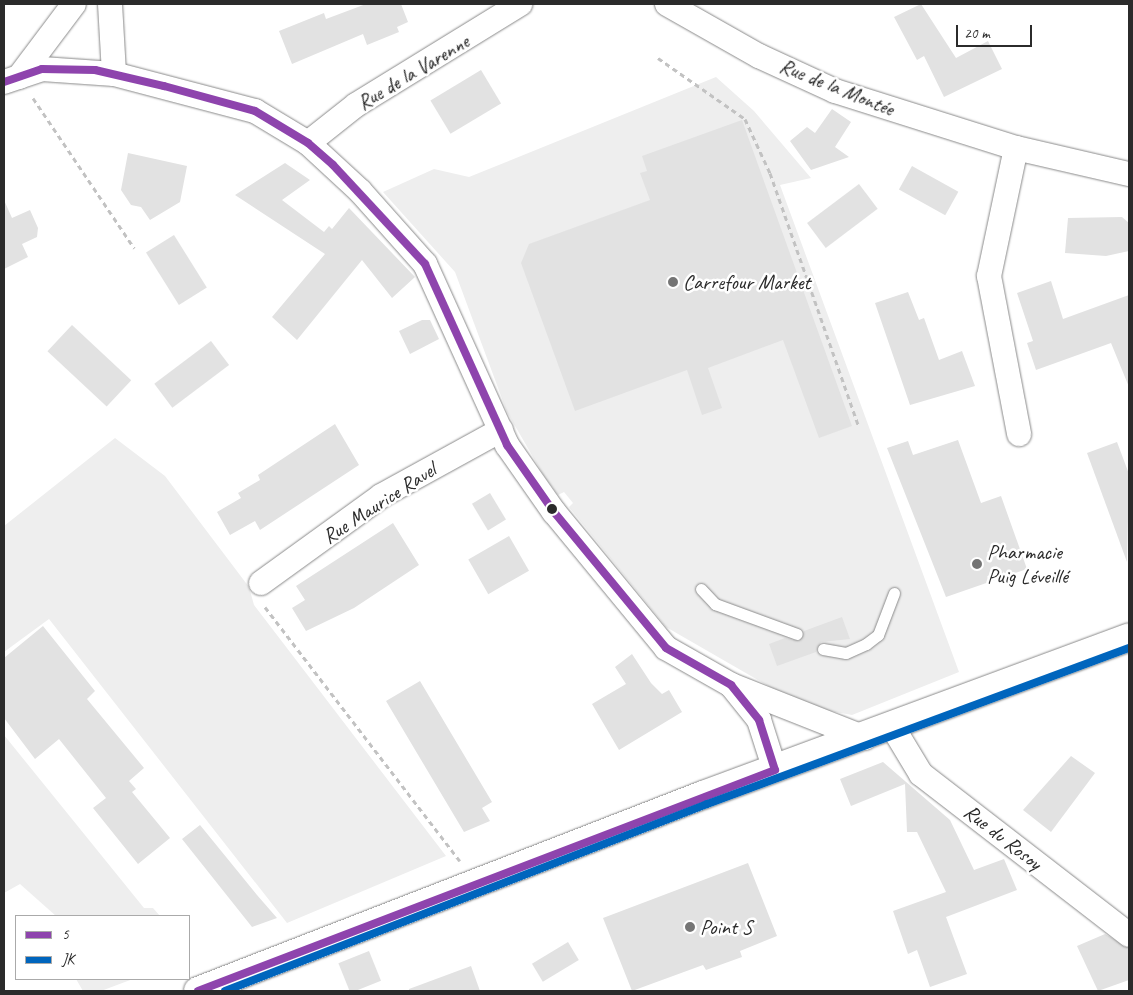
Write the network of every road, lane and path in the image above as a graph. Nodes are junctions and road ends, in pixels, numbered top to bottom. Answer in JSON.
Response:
{"nodes":[{"id":1,"x":74,"y":4,"type":"edge"},
{"id":2,"x":110,"y":4,"type":"edge"},
{"id":3,"x":520,"y":4,"type":"edge"},
{"id":4,"x":667,"y":4,"type":"edge"},
{"id":5,"x":658,"y":58,"type":"dead end"},
{"id":6,"x":114,"y":74,"type":"junction"},
{"id":7,"x":11,"y":80,"type":"edge"},
{"id":8,"x":308,"y":143,"type":"junction"},
{"id":9,"x":1016,"y":148,"type":"junction"},
{"id":10,"x":1129,"y":174,"type":"edge"},
{"id":11,"x":134,"y":248,"type":"dead end"},
{"id":12,"x":859,"y":427,"type":"dead end"},
{"id":13,"x":501,"y":430,"type":"junction"},
{"id":14,"x":1019,"y":434,"type":"dead end"},
{"id":15,"x":261,"y":583,"type":"joint"},
{"id":16,"x":701,"y":589,"type":"dead end"},
{"id":17,"x":894,"y":592,"type":"dead end"},
{"id":18,"x":797,"y":634,"type":"dead end"},
{"id":19,"x":1129,"y":637,"type":"edge"},
{"id":20,"x":823,"y":649,"type":"dead end"},
{"id":21,"x":732,"y":685,"type":"junction"},
{"id":22,"x":892,"y":726,"type":"junction"},
{"id":23,"x":866,"y":738,"type":"junction"},
{"id":24,"x":775,"y":770,"type":"junction"},
{"id":25,"x":478,"y":884,"type":"junction"},
{"id":26,"x":1129,"y":935,"type":"edge"},
{"id":27,"x":198,"y":991,"type":"edge"}],
"edges":[{"from":1,"to":7,"type":"street"},
{"from":2,"to":6,"type":"street"},
{"from":3,"to":8,"type":"street","name":"Rue de la Varenne"},
{"from":4,"to":9,"type":"street","name":"Rue de la Montée"},
{"from":5,"to":12,"type":"path"},
{"from":6,"to":7,"type":"street"},
{"from":6,"to":8,"type":"street"},
{"from":7,"to":11,"type":"path"},
{"from":8,"to":13,"type":"street"},
{"from":9,"to":10,"type":"street","name":"Rue de la Montée"},
{"from":9,"to":14,"type":"street"},
{"from":13,"to":15,"type":"street","name":"Rue Maurice Ravel"},
{"from":13,"to":21,"type":"street"},
{"from":15,"to":25,"type":"path"},
{"from":16,"to":18,"type":"lane"},
{"from":17,"to":20,"type":"lane"},
{"from":19,"to":22,"type":"main road"},
{"from":21,"to":23,"type":"street"},
{"from":21,"to":24,"type":"street"},
{"from":22,"to":23,"type":"main road"},
{"from":22,"to":26,"type":"street","name":"Rue du Rosoy"},
{"from":23,"to":24,"type":"main road"},
{"from":24,"to":25,"type":"main road"},
{"from":25,"to":27,"type":"main road"}]}
